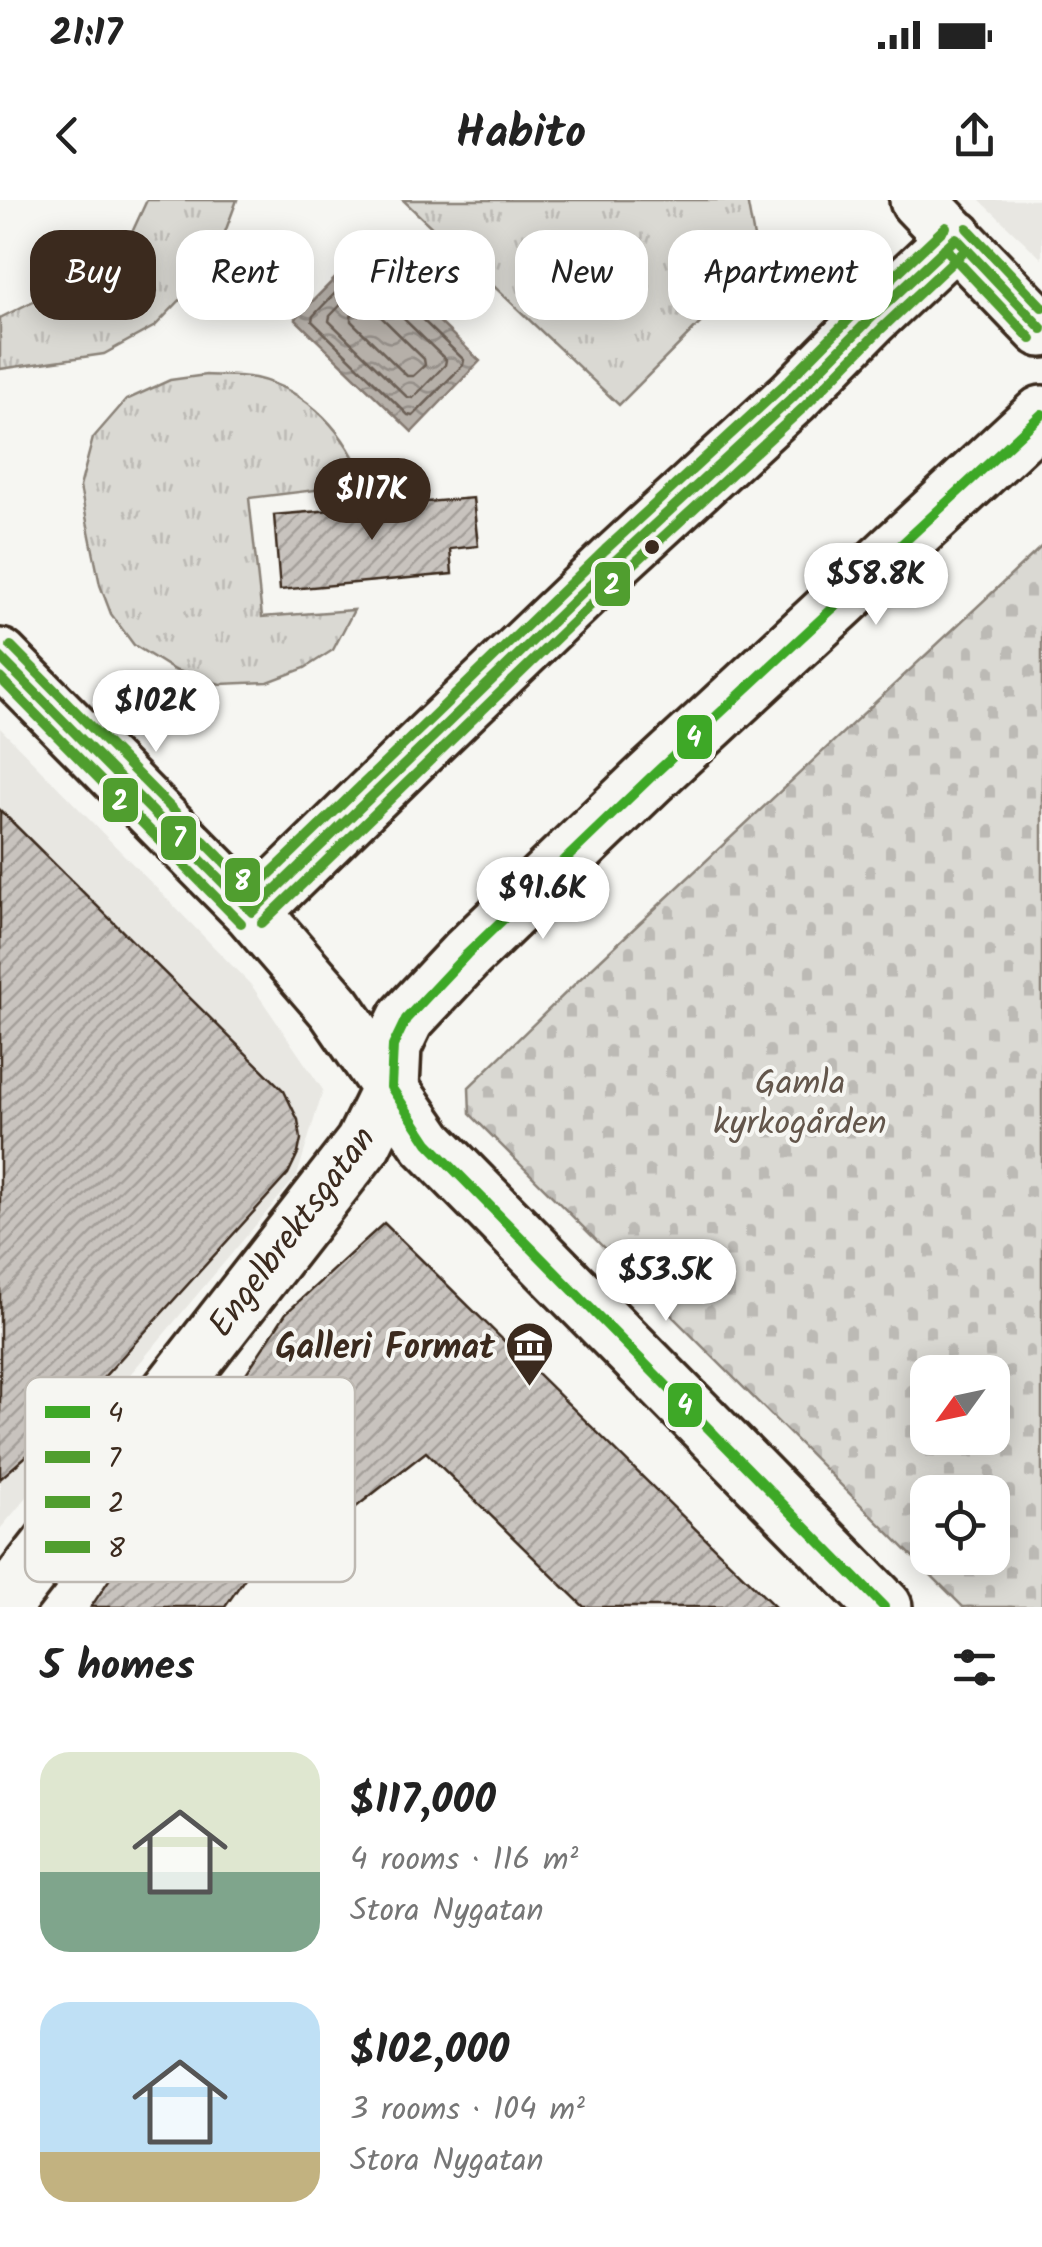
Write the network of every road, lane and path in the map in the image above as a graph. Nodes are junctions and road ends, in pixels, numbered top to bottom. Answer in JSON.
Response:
{"nodes":[{"id":1,"x":918,"y":200,"type":"edge"},
{"id":2,"x":956,"y":238,"type":"junction"},
{"id":3,"x":1042,"y":329,"type":"edge"},
{"id":4,"x":1042,"y":414,"type":"edge"},
{"id":5,"x":0,"y":657,"type":"edge"},
{"id":6,"x":252,"y":912,"type":"junction"},
{"id":7,"x":391,"y":1087,"type":"junction"},
{"id":8,"x":181,"y":1377,"type":"edge"},
{"id":9,"x":25,"y":1578,"type":"edge"},
{"id":10,"x":2,"y":1607,"type":"edge"},
{"id":11,"x":884,"y":1607,"type":"edge"}],
"edges":[{"from":1,"to":2,"type":"street"},
{"from":2,"to":3,"type":"street"},
{"from":2,"to":6,"type":"street"},
{"from":4,"to":7,"type":"street","name":"Engelbrektsgatan"},
{"from":5,"to":6,"type":"street"},
{"from":6,"to":7,"type":"street"},
{"from":7,"to":8,"type":"street","name":"Engelbrektsgatan"},
{"from":7,"to":11,"type":"street"},
{"from":9,"to":10,"type":"street","name":"Engelbrektsgatan"}]}
